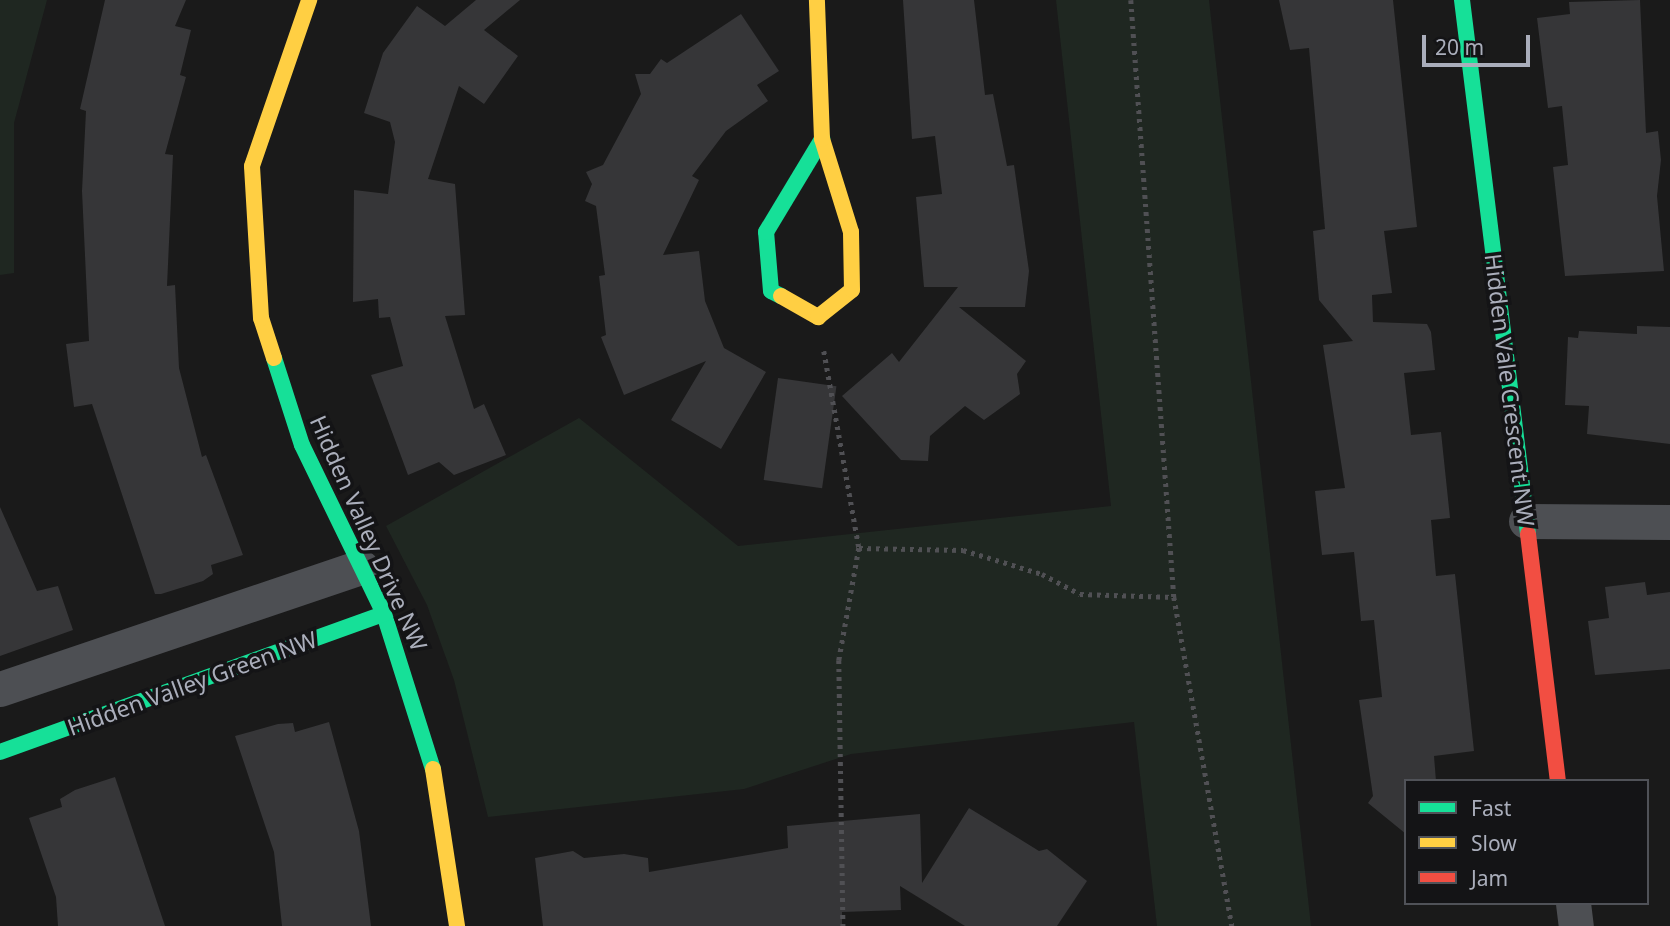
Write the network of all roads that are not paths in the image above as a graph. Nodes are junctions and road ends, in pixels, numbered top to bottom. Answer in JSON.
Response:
{"nodes":[{"id":1,"x":309,"y":0,"type":"edge"},
{"id":2,"x":817,"y":0,"type":"edge"},
{"id":3,"x":1462,"y":0,"type":"edge"},
{"id":4,"x":822,"y":139,"type":"junction"},
{"id":5,"x":1526,"y":521,"type":"junction"},
{"id":6,"x":1670,"y":522,"type":"edge"},
{"id":7,"x":361,"y":567,"type":"junction"},
{"id":8,"x":384,"y":614,"type":"junction"},
{"id":9,"x":0,"y":689,"type":"edge"},
{"id":10,"x":0,"y":752,"type":"edge"},
{"id":11,"x":1558,"y":779,"type":"edge"},
{"id":12,"x":1573,"y":905,"type":"edge"},
{"id":13,"x":457,"y":926,"type":"edge"},
{"id":14,"x":1576,"y":926,"type":"edge"}],
"edges":[{"from":1,"to":7,"type":"street","name":"Hidden Valley Drive NW"},
{"from":2,"to":4,"type":"street"},
{"from":3,"to":5,"type":"street","name":"Hidden Vale Crescent NW"},
{"from":4,"to":4,"type":"street"},
{"from":5,"to":6,"type":"street"},
{"from":5,"to":11,"type":"street","name":"Hidden Vale Crescent NW"},
{"from":7,"to":8,"type":"street","name":"Hidden Valley Drive NW"},
{"from":7,"to":9,"type":"street"},
{"from":8,"to":10,"type":"street","name":"Hidden Valley Green NW"},
{"from":8,"to":13,"type":"street","name":"Hidden Valley Drive NW"},
{"from":12,"to":14,"type":"street"}]}
